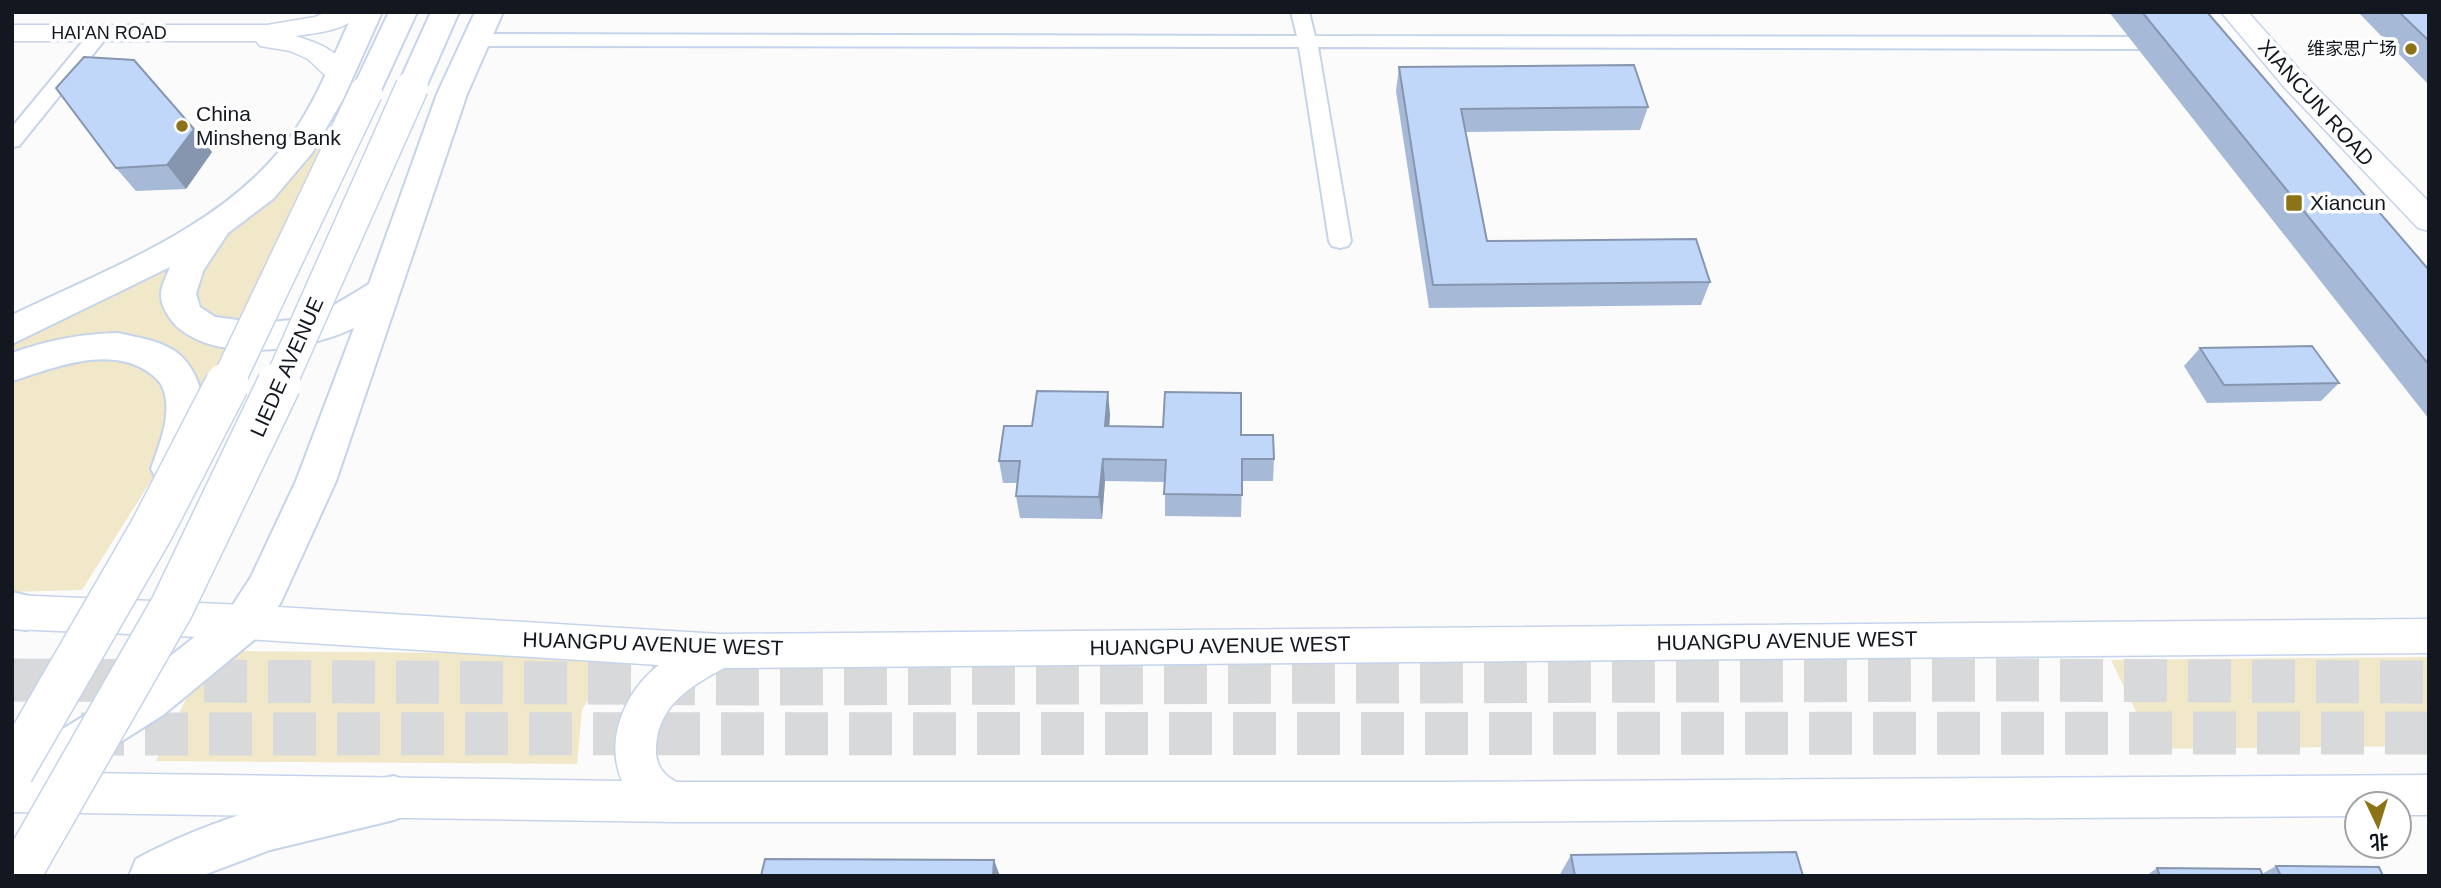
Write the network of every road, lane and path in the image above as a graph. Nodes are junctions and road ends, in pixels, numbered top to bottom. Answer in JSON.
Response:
{"nodes":[{"id":1,"x":348,"y":12,"type":"edge"},
{"id":2,"x":368,"y":12,"type":"edge"},
{"id":3,"x":403,"y":12,"type":"edge"},
{"id":4,"x":445,"y":12,"type":"edge"},
{"id":5,"x":1300,"y":12,"type":"edge"},
{"id":6,"x":2234,"y":12,"type":"edge"},
{"id":7,"x":483,"y":26,"type":"edge"},
{"id":8,"x":12,"y":33,"type":"edge"},
{"id":9,"x":100,"y":33,"type":"junction"},
{"id":10,"x":206,"y":34,"type":"junction"},
{"id":11,"x":1308,"y":43,"type":"junction"},
{"id":12,"x":2190,"y":43,"type":"edge"},
{"id":13,"x":352,"y":83,"type":"junction"},
{"id":14,"x":12,"y":141,"type":"edge"},
{"id":15,"x":2429,"y":221,"type":"edge"},
{"id":16,"x":223,"y":222,"type":"junction"},
{"id":17,"x":1340,"y":241,"type":"dead end"},
{"id":18,"x":383,"y":292,"type":"junction"},
{"id":19,"x":12,"y":331,"type":"edge"},
{"id":20,"x":12,"y":367,"type":"edge"},
{"id":21,"x":127,"y":574,"type":"junction"},
{"id":22,"x":17,"y":611,"type":"edge"},
{"id":23,"x":245,"y":622,"type":"junction"},
{"id":24,"x":2429,"y":636,"type":"edge"},
{"id":25,"x":720,"y":651,"type":"junction"},
{"id":26,"x":12,"y":772,"type":"edge"},
{"id":27,"x":12,"y":792,"type":"edge"},
{"id":28,"x":2429,"y":795,"type":"edge"},
{"id":29,"x":394,"y":798,"type":"junction"},
{"id":30,"x":676,"y":802,"type":"junction"},
{"id":31,"x":18,"y":876,"type":"edge"},
{"id":32,"x":153,"y":876,"type":"edge"}],
"edges":[{"from":1,"to":10,"type":"main road"},
{"from":2,"to":13,"type":"highway"},
{"from":3,"to":13,"type":"highway"},
{"from":4,"to":31,"type":"highway","name":"LIEDE AVENUE","bridge":true},
{"from":5,"to":11,"type":"street"},
{"from":6,"to":15,"type":"main road","name":"XIANCUN ROAD"},
{"from":7,"to":11,"type":"street"},
{"from":7,"to":18,"type":"highway"},
{"from":8,"to":9,"type":"main road","name":"HAI'AN ROAD"},
{"from":9,"to":10,"type":"main road","name":"HAI'AN ROAD"},
{"from":9,"to":14,"type":"street"},
{"from":10,"to":13,"type":"main road"},
{"from":11,"to":12,"type":"street"},
{"from":11,"to":17,"type":"street"},
{"from":13,"to":16,"type":"highway"},
{"from":13,"to":21,"type":"highway","bridge":true},
{"from":16,"to":18,"type":"highway"},
{"from":16,"to":19,"type":"highway"},
{"from":18,"to":23,"type":"highway"},
{"from":20,"to":21,"type":"highway","bridge":true},
{"from":21,"to":26,"type":"highway","bridge":true},
{"from":22,"to":23,"type":"main road","name":"HUANGPU AVENUE WEST"},
{"from":23,"to":25,"type":"main road","name":"HUANGPU AVENUE WEST"},
{"from":23,"to":26,"type":"highway"},
{"from":24,"to":25,"type":"main road","name":"HUANGPU AVENUE WEST"},
{"from":25,"to":30,"type":"main road"},
{"from":27,"to":29,"type":"main road"},
{"from":28,"to":30,"type":"main road"},
{"from":29,"to":30,"type":"main road"},
{"from":29,"to":32,"type":"highway"}]}
